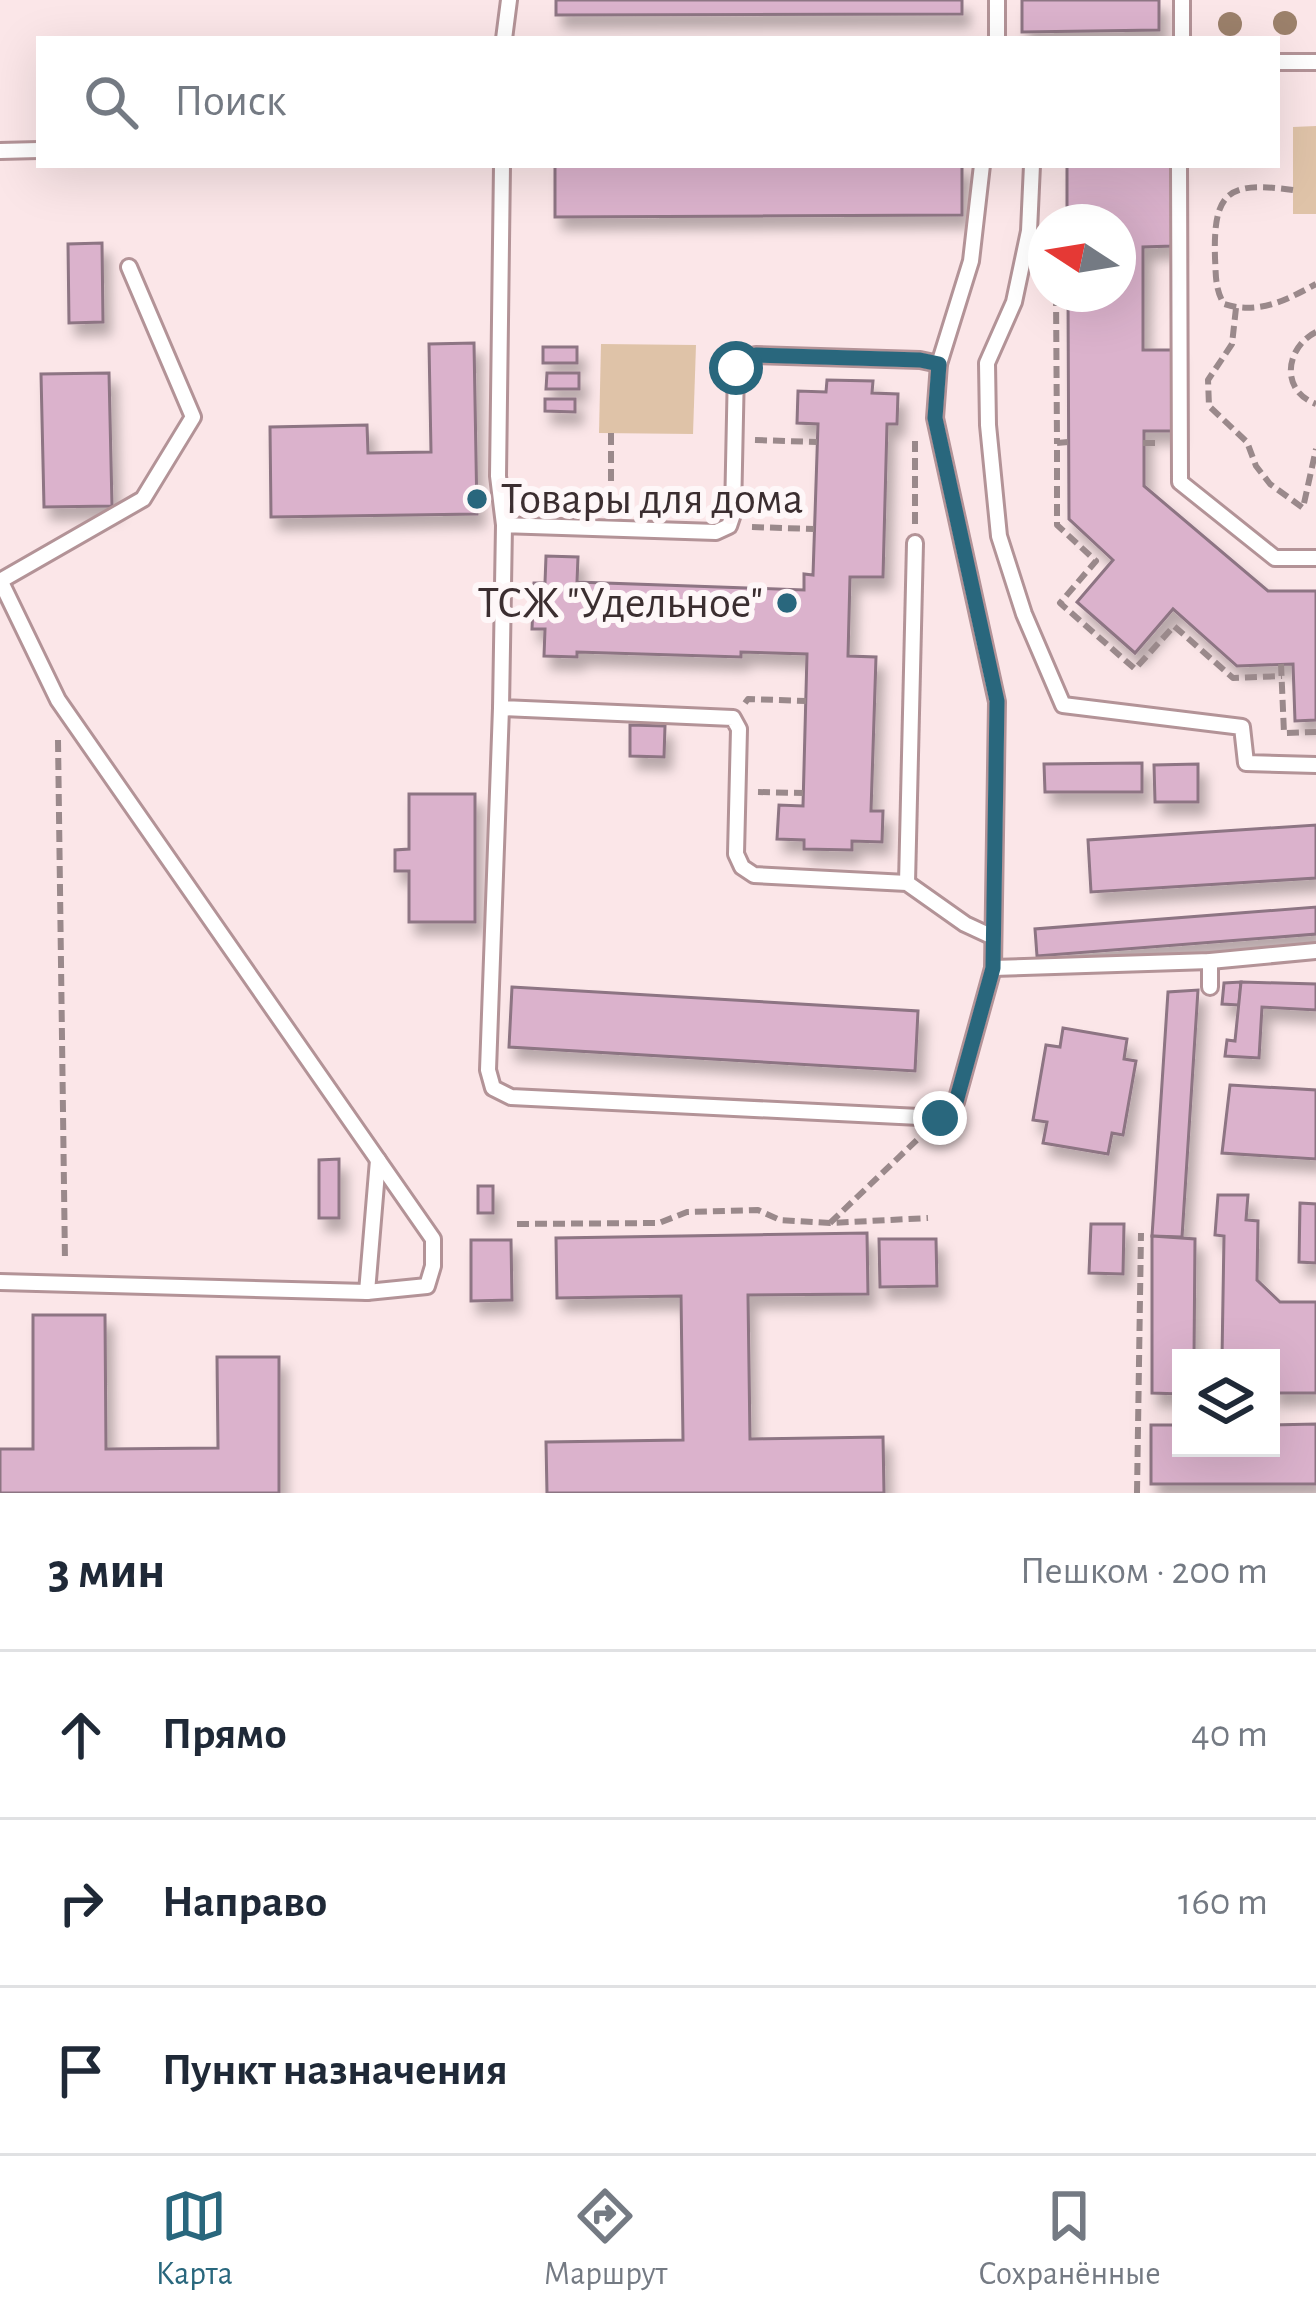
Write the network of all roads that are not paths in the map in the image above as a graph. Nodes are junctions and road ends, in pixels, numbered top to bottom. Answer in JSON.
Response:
{"nodes":[{"id":1,"x":508,"y":0,"type":"edge"},
{"id":2,"x":997,"y":0,"type":"edge"},
{"id":3,"x":1182,"y":0,"type":"edge"},
{"id":4,"x":504,"y":36,"type":"edge"},
{"id":5,"x":997,"y":36,"type":"edge"},
{"id":6,"x":1182,"y":36,"type":"edge"},
{"id":7,"x":1280,"y":62,"type":"edge"},
{"id":8,"x":1316,"y":62,"type":"edge"},
{"id":9,"x":36,"y":150,"type":"edge"},
{"id":10,"x":0,"y":152,"type":"edge"},
{"id":11,"x":502,"y":168,"type":"edge"},
{"id":12,"x":982,"y":168,"type":"edge"},
{"id":13,"x":1032,"y":168,"type":"edge"},
{"id":14,"x":1179,"y":168,"type":"edge"},
{"id":15,"x":129,"y":267,"type":"dead end"},
{"id":16,"x":939,"y":364,"type":"junction"},
{"id":17,"x":505,"y":525,"type":"junction"},
{"id":18,"x":915,"y":543,"type":"road end"},
{"id":19,"x":1316,"y":557,"type":"edge"},
{"id":20,"x":0,"y":580,"type":"edge"},
{"id":21,"x":501,"y":708,"type":"junction"},
{"id":22,"x":1316,"y":766,"type":"edge"},
{"id":23,"x":907,"y":884,"type":"junction"},
{"id":24,"x":993,"y":937,"type":"junction"},
{"id":25,"x":1316,"y":951,"type":"edge"},
{"id":26,"x":1210,"y":961,"type":"junction"},
{"id":27,"x":993,"y":968,"type":"junction"},
{"id":28,"x":1210,"y":987,"type":"dead end"},
{"id":29,"x":378,"y":1159,"type":"junction"},
{"id":30,"x":0,"y":1282,"type":"edge"},
{"id":31,"x":367,"y":1292,"type":"junction"}],
"edges":[{"from":1,"to":4,"type":"lane"},
{"from":2,"to":5,"type":"lane"},
{"from":3,"to":6,"type":"lane"},
{"from":7,"to":8,"type":"lane"},
{"from":9,"to":10,"type":"lane"},
{"from":11,"to":17,"type":"lane"},
{"from":12,"to":16,"type":"lane"},
{"from":13,"to":22,"type":"lane"},
{"from":14,"to":19,"type":"lane"},
{"from":15,"to":20,"type":"lane"},
{"from":16,"to":17,"type":"lane"},
{"from":16,"to":24,"type":"lane"},
{"from":17,"to":21,"type":"lane"},
{"from":18,"to":23,"type":"lane"},
{"from":20,"to":29,"type":"lane"},
{"from":21,"to":23,"type":"lane"},
{"from":21,"to":27,"type":"lane"},
{"from":23,"to":24,"type":"lane"},
{"from":24,"to":27,"type":"lane"},
{"from":25,"to":26,"type":"lane"},
{"from":26,"to":27,"type":"lane"},
{"from":26,"to":28,"type":"lane"},
{"from":29,"to":31,"type":"lane"},
{"from":29,"to":31,"type":"lane"},
{"from":30,"to":31,"type":"lane"}]}
